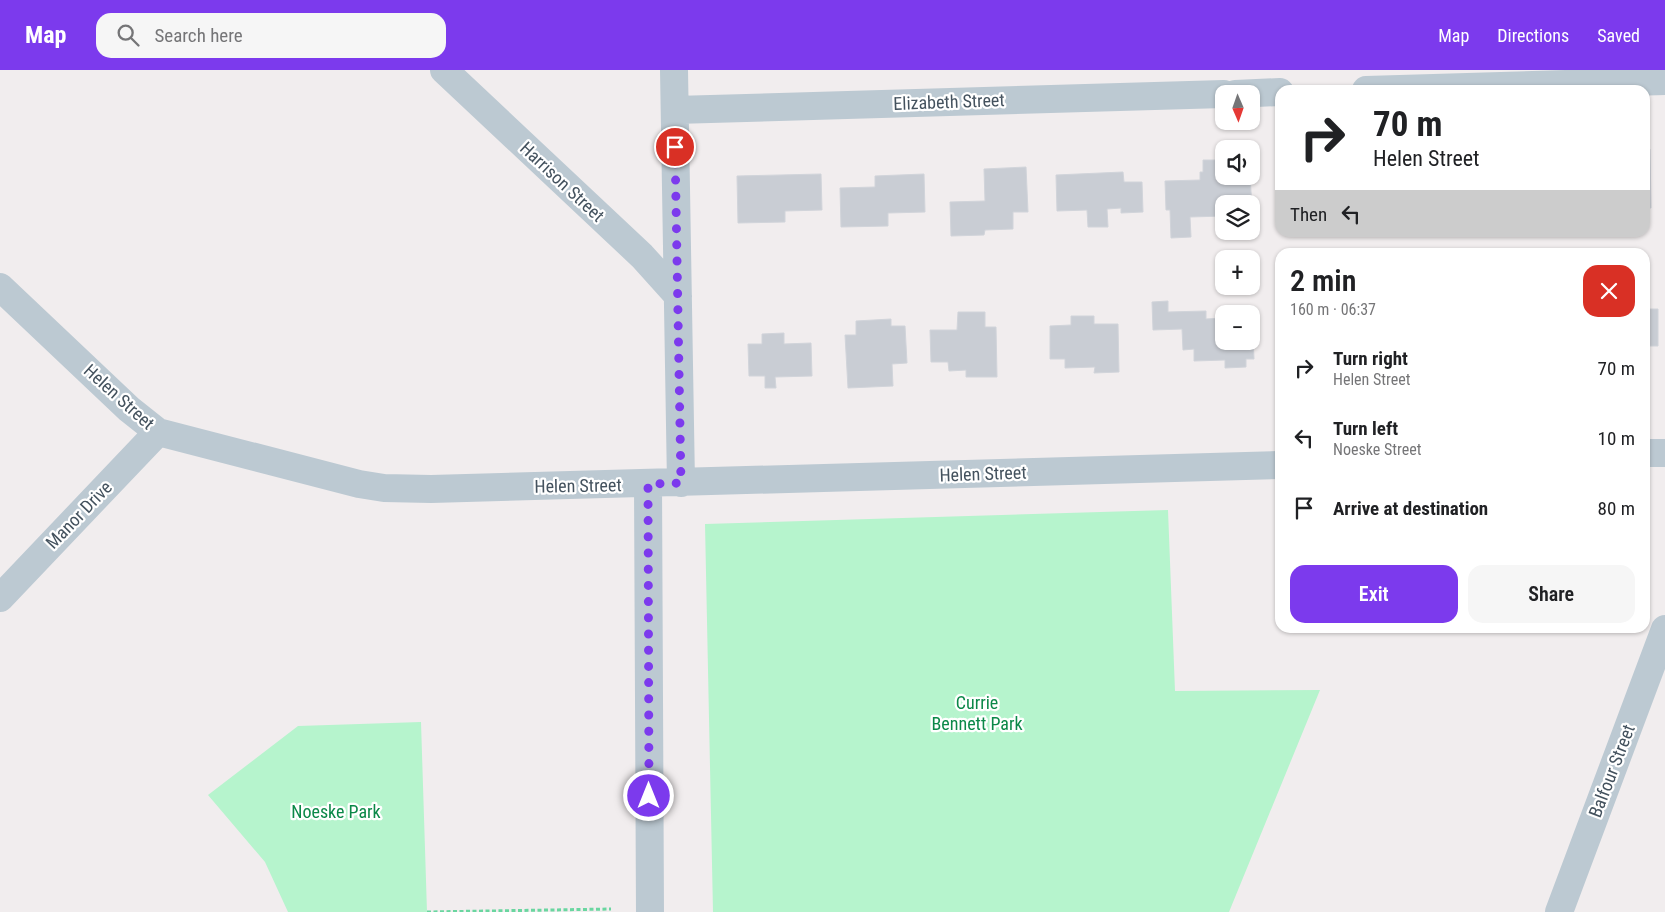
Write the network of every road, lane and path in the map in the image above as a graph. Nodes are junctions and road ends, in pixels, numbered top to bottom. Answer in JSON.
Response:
{"nodes":[{"id":1,"x":444,"y":70,"type":"edge"},
{"id":2,"x":674,"y":70,"type":"edge"},
{"id":3,"x":1665,"y":82,"type":"edge"},
{"id":4,"x":1553,"y":85,"type":"edge"},
{"id":5,"x":1275,"y":92,"type":"edge"},
{"id":6,"x":1260,"y":93,"type":"edge"},
{"id":7,"x":1215,"y":94,"type":"edge"},
{"id":8,"x":675,"y":110,"type":"junction"},
{"id":9,"x":0,"y":287,"type":"edge"},
{"id":10,"x":678,"y":296,"type":"junction"},
{"id":11,"x":158,"y":432,"type":"junction"},
{"id":12,"x":1650,"y":453,"type":"edge"},
{"id":13,"x":1665,"y":453,"type":"edge"},
{"id":14,"x":1275,"y":465,"type":"edge"},
{"id":15,"x":681,"y":483,"type":"junction"},
{"id":16,"x":648,"y":484,"type":"junction"},
{"id":17,"x":0,"y":598,"type":"edge"},
{"id":18,"x":1665,"y":629,"type":"edge"},
{"id":19,"x":611,"y":909,"type":"dead end"},
{"id":20,"x":427,"y":912,"type":"edge"},
{"id":21,"x":650,"y":912,"type":"edge"},
{"id":22,"x":1559,"y":912,"type":"edge"}],
"edges":[{"from":1,"to":10,"type":"street","name":"Harrison Street"},
{"from":2,"to":8,"type":"street"},
{"from":3,"to":4,"type":"street"},
{"from":5,"to":6,"type":"street"},
{"from":7,"to":8,"type":"street","name":"Elizabeth Street"},
{"from":8,"to":10,"type":"street"},
{"from":9,"to":11,"type":"street","name":"Helen Street"},
{"from":10,"to":15,"type":"street"},
{"from":11,"to":16,"type":"street","name":"Helen Street"},
{"from":11,"to":17,"type":"street","name":"Manor Drive"},
{"from":12,"to":13,"type":"street"},
{"from":14,"to":15,"type":"street","name":"Helen Street"},
{"from":15,"to":16,"type":"street","name":"Helen Street"},
{"from":16,"to":21,"type":"street"},
{"from":18,"to":22,"type":"street","name":"Balfour Street"},
{"from":19,"to":20,"type":"path"}]}
